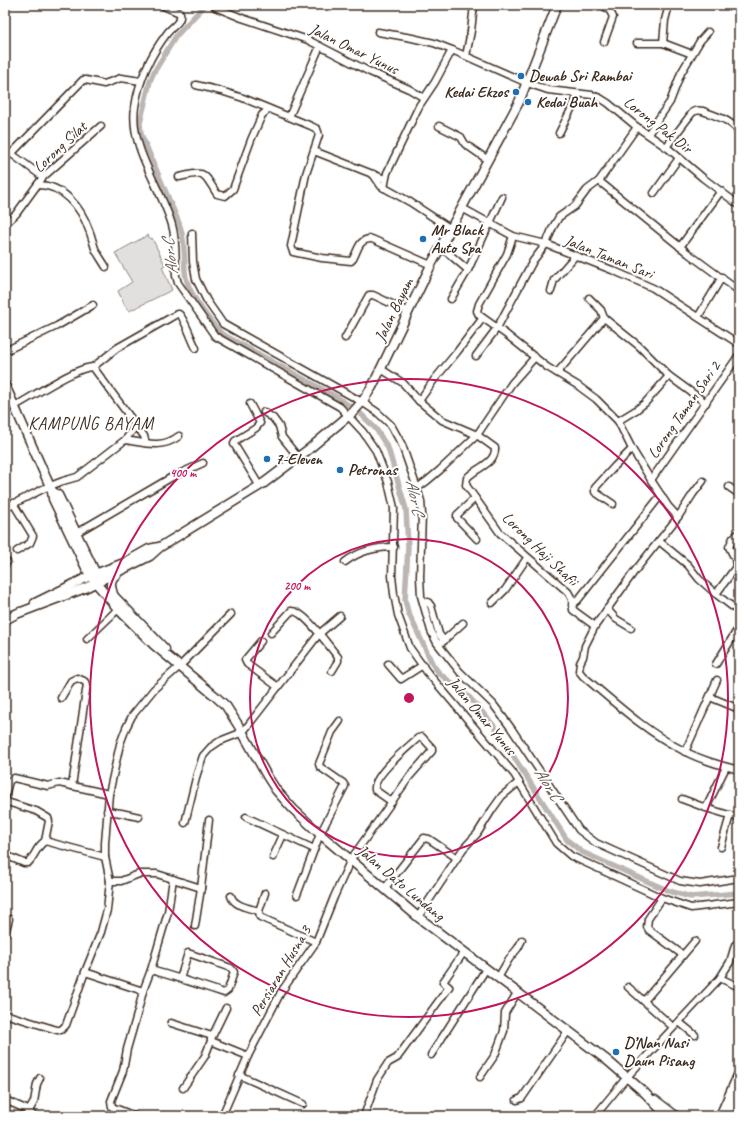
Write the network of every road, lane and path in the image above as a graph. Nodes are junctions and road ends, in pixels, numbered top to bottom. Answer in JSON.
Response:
{"nodes":[{"id":1,"x":162,"y":5,"type":"edge"},
{"id":2,"x":466,"y":5,"type":"edge"},
{"id":3,"x":556,"y":5,"type":"edge"},
{"id":4,"x":603,"y":5,"type":"edge"},
{"id":5,"x":669,"y":5,"type":"edge"},
{"id":6,"x":474,"y":6,"type":"edge"},
{"id":7,"x":215,"y":7,"type":"dead end"},
{"id":8,"x":378,"y":32,"type":"dead end"},
{"id":9,"x":708,"y":32,"type":"dead end"},
{"id":10,"x":604,"y":42,"type":"dead end"},
{"id":11,"x":637,"y":43,"type":"dead end"},
{"id":12,"x":663,"y":43,"type":"junction"},
{"id":13,"x":320,"y":46,"type":"junction"},
{"id":14,"x":452,"y":50,"type":"junction"},
{"id":15,"x":692,"y":54,"type":"junction"},
{"id":16,"x":466,"y":56,"type":"junction"},
{"id":17,"x":141,"y":81,"type":"junction"},
{"id":18,"x":527,"y":83,"type":"junction"},
{"id":19,"x":196,"y":85,"type":"dead end"},
{"id":20,"x":579,"y":94,"type":"junction"},
{"id":21,"x":424,"y":98,"type":"junction"},
{"id":22,"x":269,"y":109,"type":"junction"},
{"id":23,"x":289,"y":117,"type":"junction"},
{"id":24,"x":102,"y":126,"type":"dead end"},
{"id":25,"x":439,"y":126,"type":"dead end"},
{"id":26,"x":637,"y":127,"type":"junction"},
{"id":27,"x":559,"y":133,"type":"dead end"},
{"id":28,"x":739,"y":133,"type":"edge"},
{"id":29,"x":648,"y":134,"type":"junction"},
{"id":30,"x":666,"y":147,"type":"junction"},
{"id":31,"x":5,"y":149,"type":"edge"},
{"id":32,"x":314,"y":151,"type":"junction"},
{"id":33,"x":12,"y":154,"type":"junction"},
{"id":34,"x":679,"y":158,"type":"junction"},
{"id":35,"x":488,"y":160,"type":"junction"},
{"id":36,"x":373,"y":174,"type":"junction"},
{"id":37,"x":43,"y":177,"type":"junction"},
{"id":38,"x":179,"y":177,"type":"dead end"},
{"id":39,"x":385,"y":179,"type":"junction"},
{"id":40,"x":599,"y":181,"type":"junction"},
{"id":41,"x":38,"y":185,"type":"junction"},
{"id":42,"x":384,"y":188,"type":"junction"},
{"id":43,"x":721,"y":191,"type":"junction"},
{"id":44,"x":654,"y":193,"type":"dead end"},
{"id":45,"x":502,"y":197,"type":"dead end"},
{"id":46,"x":739,"y":205,"type":"edge"},
{"id":47,"x":462,"y":208,"type":"junction"},
{"id":48,"x":5,"y":224,"type":"edge"},
{"id":49,"x":490,"y":224,"type":"junction"},
{"id":50,"x":451,"y":229,"type":"junction"},
{"id":51,"x":192,"y":234,"type":"dead end"},
{"id":52,"x":514,"y":236,"type":"junction"},
{"id":53,"x":546,"y":244,"type":"junction"},
{"id":54,"x":680,"y":247,"type":"junction"},
{"id":55,"x":441,"y":248,"type":"junction"},
{"id":56,"x":575,"y":256,"type":"junction"},
{"id":57,"x":431,"y":265,"type":"junction"},
{"id":58,"x":106,"y":267,"type":"dead end"},
{"id":59,"x":468,"y":270,"type":"junction"},
{"id":60,"x":722,"y":277,"type":"junction"},
{"id":61,"x":551,"y":291,"type":"dead end"},
{"id":62,"x":739,"y":291,"type":"edge"},
{"id":63,"x":589,"y":298,"type":"dead end"},
{"id":64,"x":451,"y":299,"type":"dead end"},
{"id":65,"x":93,"y":305,"type":"dead end"},
{"id":66,"x":409,"y":312,"type":"junction"},
{"id":67,"x":604,"y":318,"type":"junction"},
{"id":68,"x":698,"y":318,"type":"junction"},
{"id":69,"x":482,"y":319,"type":"junction"},
{"id":70,"x":497,"y":328,"type":"junction"},
{"id":71,"x":345,"y":338,"type":"dead end"},
{"id":72,"x":739,"y":344,"type":"edge"},
{"id":73,"x":196,"y":348,"type":"dead end"},
{"id":74,"x":5,"y":351,"type":"edge"},
{"id":75,"x":739,"y":355,"type":"edge"},
{"id":76,"x":476,"y":356,"type":"dead end"},
{"id":77,"x":535,"y":357,"type":"junction"},
{"id":78,"x":93,"y":367,"type":"junction"},
{"id":79,"x":381,"y":369,"type":"junction"},
{"id":80,"x":557,"y":373,"type":"junction"},
{"id":81,"x":669,"y":376,"type":"junction"},
{"id":82,"x":5,"y":385,"type":"edge"},
{"id":83,"x":420,"y":401,"type":"junction"},
{"id":84,"x":361,"y":403,"type":"junction"},
{"id":85,"x":706,"y":403,"type":"junction"},
{"id":86,"x":250,"y":404,"type":"dead end"},
{"id":87,"x":15,"y":406,"type":"junction"},
{"id":88,"x":264,"y":412,"type":"dead end"},
{"id":89,"x":351,"y":414,"type":"junction"},
{"id":90,"x":618,"y":421,"type":"junction"},
{"id":91,"x":136,"y":426,"type":"junction"},
{"id":92,"x":477,"y":435,"type":"junction"},
{"id":93,"x":179,"y":436,"type":"dead end"},
{"id":94,"x":125,"y":440,"type":"junction"},
{"id":95,"x":146,"y":443,"type":"junction"},
{"id":96,"x":632,"y":449,"type":"junction"},
{"id":97,"x":298,"y":457,"type":"junction"},
{"id":98,"x":203,"y":463,"type":"dead end"},
{"id":99,"x":651,"y":480,"type":"junction"},
{"id":100,"x":703,"y":481,"type":"dead end"},
{"id":101,"x":259,"y":485,"type":"junction"},
{"id":102,"x":729,"y":487,"type":"dead end"},
{"id":103,"x":51,"y":488,"type":"junction"},
{"id":104,"x":416,"y":488,"type":"junction"},
{"id":105,"x":739,"y":494,"type":"edge"},
{"id":106,"x":661,"y":495,"type":"junction"},
{"id":107,"x":476,"y":498,"type":"junction"},
{"id":108,"x":14,"y":503,"type":"junction"},
{"id":109,"x":613,"y":504,"type":"dead end"},
{"id":110,"x":5,"y":508,"type":"edge"},
{"id":111,"x":678,"y":517,"type":"junction"},
{"id":112,"x":739,"y":533,"type":"edge"},
{"id":113,"x":76,"y":534,"type":"junction"},
{"id":114,"x":477,"y":539,"type":"dead end"},
{"id":115,"x":659,"y":541,"type":"junction"},
{"id":116,"x":394,"y":547,"type":"junction"},
{"id":117,"x":17,"y":551,"type":"dead end"},
{"id":118,"x":83,"y":555,"type":"junction"},
{"id":119,"x":527,"y":558,"type":"junction"},
{"id":120,"x":346,"y":562,"type":"dead end"},
{"id":121,"x":125,"y":566,"type":"junction"},
{"id":122,"x":96,"y":578,"type":"junction"},
{"id":123,"x":66,"y":587,"type":"junction"},
{"id":124,"x":85,"y":588,"type":"junction"},
{"id":125,"x":716,"y":594,"type":"junction"},
{"id":126,"x":112,"y":599,"type":"junction"},
{"id":127,"x":423,"y":602,"type":"junction"},
{"id":128,"x":492,"y":603,"type":"dead end"},
{"id":129,"x":572,"y":605,"type":"junction"},
{"id":130,"x":118,"y":609,"type":"junction"},
{"id":131,"x":607,"y":609,"type":"junction"},
{"id":132,"x":739,"y":612,"type":"edge"},
{"id":133,"x":16,"y":614,"type":"junction"},
{"id":134,"x":231,"y":614,"type":"dead end"},
{"id":135,"x":340,"y":616,"type":"dead end"},
{"id":136,"x":5,"y":620,"type":"edge"},
{"id":137,"x":463,"y":623,"type":"dead end"},
{"id":138,"x":595,"y":626,"type":"junction"},
{"id":139,"x":739,"y":627,"type":"edge"},
{"id":140,"x":631,"y":628,"type":"dead end"},
{"id":141,"x":271,"y":633,"type":"dead end"},
{"id":142,"x":319,"y":634,"type":"junction"},
{"id":143,"x":87,"y":639,"type":"dead end"},
{"id":144,"x":261,"y":641,"type":"dead end"},
{"id":145,"x":444,"y":641,"type":"junction"},
{"id":146,"x":439,"y":646,"type":"junction"},
{"id":147,"x":178,"y":664,"type":"junction"},
{"id":148,"x":388,"y":664,"type":"dead end"},
{"id":149,"x":716,"y":664,"type":"dead end"},
{"id":150,"x":423,"y":665,"type":"junction"},
{"id":151,"x":332,"y":671,"type":"dead end"},
{"id":152,"x":717,"y":680,"type":"dead end"},
{"id":153,"x":278,"y":687,"type":"junction"},
{"id":154,"x":710,"y":697,"type":"junction"},
{"id":155,"x":61,"y":698,"type":"dead end"},
{"id":156,"x":739,"y":709,"type":"edge"},
{"id":157,"x":340,"y":721,"type":"dead end"},
{"id":158,"x":243,"y":732,"type":"junction"},
{"id":159,"x":685,"y":752,"type":"junction"},
{"id":160,"x":726,"y":767,"type":"junction"},
{"id":161,"x":739,"y":770,"type":"edge"},
{"id":162,"x":518,"y":782,"type":"junction"},
{"id":163,"x":72,"y":786,"type":"junction"},
{"id":164,"x":109,"y":794,"type":"junction"},
{"id":165,"x":5,"y":796,"type":"edge"},
{"id":166,"x":682,"y":799,"type":"dead end"},
{"id":167,"x":392,"y":802,"type":"junction"},
{"id":168,"x":706,"y":808,"type":"junction"},
{"id":169,"x":107,"y":811,"type":"junction"},
{"id":170,"x":730,"y":816,"type":"junction"},
{"id":171,"x":140,"y":817,"type":"dead end"},
{"id":172,"x":246,"y":817,"type":"dead end"},
{"id":173,"x":739,"y":818,"type":"edge"},
{"id":174,"x":209,"y":820,"type":"dead end"},
{"id":175,"x":186,"y":823,"type":"dead end"},
{"id":176,"x":320,"y":834,"type":"junction"},
{"id":177,"x":283,"y":835,"type":"junction"},
{"id":178,"x":45,"y":841,"type":"junction"},
{"id":179,"x":721,"y":847,"type":"dead end"},
{"id":180,"x":314,"y":850,"type":"junction"},
{"id":181,"x":5,"y":855,"type":"edge"},
{"id":182,"x":105,"y":857,"type":"junction"},
{"id":183,"x":273,"y":857,"type":"dead end"},
{"id":184,"x":457,"y":858,"type":"junction"},
{"id":185,"x":351,"y":859,"type":"junction"},
{"id":186,"x":739,"y":878,"type":"edge"},
{"id":187,"x":173,"y":879,"type":"junction"},
{"id":188,"x":110,"y":881,"type":"junction"},
{"id":189,"x":201,"y":888,"type":"junction"},
{"id":190,"x":385,"y":888,"type":"junction"},
{"id":191,"x":265,"y":892,"type":"dead end"},
{"id":192,"x":297,"y":895,"type":"dead end"},
{"id":193,"x":231,"y":896,"type":"dead end"},
{"id":194,"x":662,"y":898,"type":"junction"},
{"id":195,"x":739,"y":902,"type":"edge"},
{"id":196,"x":259,"y":911,"type":"junction"},
{"id":197,"x":418,"y":917,"type":"junction"},
{"id":198,"x":9,"y":919,"type":"dead end"},
{"id":199,"x":195,"y":926,"type":"dead end"},
{"id":200,"x":5,"y":934,"type":"edge"},
{"id":201,"x":522,"y":940,"type":"dead end"},
{"id":202,"x":695,"y":941,"type":"dead end"},
{"id":203,"x":316,"y":942,"type":"junction"},
{"id":204,"x":735,"y":946,"type":"dead end"},
{"id":205,"x":464,"y":952,"type":"junction"},
{"id":206,"x":683,"y":955,"type":"junction"},
{"id":207,"x":486,"y":969,"type":"junction"},
{"id":208,"x":151,"y":970,"type":"junction"},
{"id":209,"x":85,"y":972,"type":"junction"},
{"id":210,"x":180,"y":978,"type":"junction"},
{"id":211,"x":498,"y":978,"type":"junction"},
{"id":212,"x":720,"y":978,"type":"junction"},
{"id":213,"x":628,"y":987,"type":"dead end"},
{"id":214,"x":739,"y":987,"type":"edge"},
{"id":215,"x":143,"y":991,"type":"junction"},
{"id":216,"x":517,"y":993,"type":"junction"},
{"id":217,"x":644,"y":1001,"type":"junction"},
{"id":218,"x":226,"y":1008,"type":"dead end"},
{"id":219,"x":6,"y":1015,"type":"edge"},
{"id":220,"x":679,"y":1022,"type":"junction"},
{"id":221,"x":171,"y":1023,"type":"dead end"},
{"id":222,"x":674,"y":1028,"type":"junction"},
{"id":223,"x":568,"y":1031,"type":"junction"},
{"id":224,"x":695,"y":1035,"type":"dead end"},
{"id":225,"x":212,"y":1039,"type":"junction"},
{"id":226,"x":431,"y":1054,"type":"dead end"},
{"id":227,"x":248,"y":1056,"type":"junction"},
{"id":228,"x":739,"y":1073,"type":"edge"},
{"id":229,"x":239,"y":1076,"type":"junction"},
{"id":230,"x":480,"y":1077,"type":"dead end"},
{"id":231,"x":626,"y":1077,"type":"junction"},
{"id":232,"x":40,"y":1078,"type":"dead end"},
{"id":233,"x":739,"y":1087,"type":"edge"},
{"id":234,"x":183,"y":1088,"type":"dead end"},
{"id":235,"x":645,"y":1093,"type":"junction"},
{"id":236,"x":5,"y":1100,"type":"edge"},
{"id":237,"x":517,"y":1100,"type":"dead end"},
{"id":238,"x":303,"y":1104,"type":"dead end"},
{"id":239,"x":118,"y":1110,"type":"junction"},
{"id":240,"x":27,"y":1113,"type":"edge"},
{"id":241,"x":34,"y":1116,"type":"edge"},
{"id":242,"x":115,"y":1116,"type":"edge"},
{"id":243,"x":135,"y":1116,"type":"edge"},
{"id":244,"x":222,"y":1116,"type":"edge"},
{"id":245,"x":364,"y":1116,"type":"edge"},
{"id":246,"x":595,"y":1116,"type":"edge"},
{"id":247,"x":666,"y":1116,"type":"edge"},
{"id":248,"x":676,"y":1116,"type":"edge"},
{"id":249,"x":720,"y":1116,"type":"edge"},
{"id":250,"x":727,"y":1116,"type":"edge"}],
"edges":[{"from":1,"to":17,"type":"street","name":"Jalan Omar Yunus"},
{"from":2,"to":6,"type":"street"},
{"from":3,"to":18,"type":"main road","name":"Jalan Bayam"},
{"from":4,"to":10,"type":"street"},
{"from":5,"to":12,"type":"street"},
{"from":6,"to":16,"type":"street"},
{"from":7,"to":13,"type":"street","name":"Jalan Omar Yunus"},
{"from":8,"to":14,"type":"street","name":"Lorong Pak Dir"},
{"from":9,"to":15,"type":"street"},
{"from":11,"to":12,"type":"street"},
{"from":12,"to":15,"type":"street"},
{"from":13,"to":21,"type":"street","name":"Jalan Omar Yunus"},
{"from":13,"to":23,"type":"street"},
{"from":14,"to":16,"type":"street","name":"Lorong Pak Dir"},
{"from":14,"to":21,"type":"street"},
{"from":15,"to":29,"type":"street"},
{"from":16,"to":18,"type":"street","name":"Lorong Pak Dir"},
{"from":17,"to":33,"type":"street"},
{"from":17,"to":89,"type":"street","name":"Jalan Omar Yunus"},
{"from":18,"to":20,"type":"street","name":"Lorong Pak Dir"},
{"from":18,"to":35,"type":"main road","name":"Jalan Bayam"},
{"from":19,"to":22,"type":"street"},
{"from":20,"to":26,"type":"street","name":"Lorong Pak Dir"},
{"from":20,"to":27,"type":"street"},
{"from":21,"to":39,"type":"street"},
{"from":22,"to":23,"type":"street"},
{"from":22,"to":38,"type":"street"},
{"from":23,"to":32,"type":"street"},
{"from":24,"to":37,"type":"street","name":"Lorong Silat"},
{"from":25,"to":35,"type":"street"},
{"from":26,"to":29,"type":"street","name":"Lorong Pak Dir"},
{"from":26,"to":40,"type":"street"},
{"from":28,"to":30,"type":"street"},
{"from":29,"to":30,"type":"street","name":"Lorong Pak Dir"},
{"from":30,"to":34,"type":"street","name":"Lorong Pak Dir"},
{"from":31,"to":33,"type":"street"},
{"from":32,"to":36,"type":"street"},
{"from":32,"to":57,"type":"street"},
{"from":33,"to":37,"type":"street"},
{"from":34,"to":43,"type":"street","name":"Lorong Pak Dir"},
{"from":34,"to":44,"type":"street"},
{"from":35,"to":47,"type":"main road","name":"Jalan Bayam"},
{"from":36,"to":39,"type":"street"},
{"from":36,"to":42,"type":"street"},
{"from":37,"to":41,"type":"street","name":"Lorong Silat"},
{"from":39,"to":42,"type":"street"},
{"from":40,"to":53,"type":"street"},
{"from":40,"to":54,"type":"street"},
{"from":41,"to":48,"type":"street","name":"Lorong Silat"},
{"from":41,"to":58,"type":"street"},
{"from":42,"to":50,"type":"street"},
{"from":43,"to":46,"type":"street","name":"Lorong Pak Dir"},
{"from":43,"to":54,"type":"street"},
{"from":45,"to":49,"type":"street"},
{"from":47,"to":49,"type":"street","name":"Jalan Taman Sari"},
{"from":47,"to":50,"type":"main road","name":"Jalan Bayam"},
{"from":49,"to":52,"type":"street","name":"Jalan Taman Sari"},
{"from":49,"to":59,"type":"street"},
{"from":50,"to":55,"type":"main road","name":"Jalan Bayam"},
{"from":51,"to":84,"type":"street"},
{"from":52,"to":53,"type":"street","name":"Jalan Taman Sari"},
{"from":52,"to":69,"type":"street"},
{"from":53,"to":56,"type":"street","name":"Jalan Taman Sari"},
{"from":53,"to":70,"type":"street"},
{"from":54,"to":60,"type":"street"},
{"from":55,"to":57,"type":"main road","name":"Jalan Bayam"},
{"from":55,"to":59,"type":"street"},
{"from":56,"to":61,"type":"street"},
{"from":56,"to":68,"type":"street","name":"Jalan Taman Sari"},
{"from":57,"to":66,"type":"main road","name":"Jalan Bayam"},
{"from":59,"to":64,"type":"street"},
{"from":60,"to":62,"type":"street"},
{"from":60,"to":68,"type":"street"},
{"from":63,"to":67,"type":"street"},
{"from":65,"to":74,"type":"street"},
{"from":66,"to":71,"type":"street"},
{"from":66,"to":79,"type":"main road","name":"Jalan Bayam"},
{"from":67,"to":80,"type":"street"},
{"from":67,"to":81,"type":"street"},
{"from":68,"to":72,"type":"street","name":"Jalan Taman Sari"},
{"from":69,"to":70,"type":"street"},
{"from":69,"to":83,"type":"street"},
{"from":70,"to":76,"type":"street"},
{"from":70,"to":77,"type":"street"},
{"from":73,"to":78,"type":"street"},
{"from":75,"to":85,"type":"street","name":"Lorong Taman Sari 2"},
{"from":77,"to":80,"type":"street"},
{"from":77,"to":92,"type":"street"},
{"from":78,"to":87,"type":"street"},
{"from":78,"to":91,"type":"street"},
{"from":79,"to":83,"type":"street","name":"Lorong Haji Shafii"},
{"from":79,"to":84,"type":"main road","name":"Jalan Bayam"},
{"from":80,"to":90,"type":"street"},
{"from":81,"to":85,"type":"street"},
{"from":81,"to":90,"type":"street"},
{"from":82,"to":87,"type":"main road","name":"Jalan Dato Lundang"},
{"from":83,"to":92,"type":"street","name":"Lorong Haji Shafii"},
{"from":84,"to":89,"type":"main road","name":"Jalan Bayam"},
{"from":84,"to":104,"type":"street"},
{"from":85,"to":99,"type":"street","name":"Lorong Taman Sari 2"},
{"from":86,"to":101,"type":"street"},
{"from":87,"to":103,"type":"main road","name":"Jalan Dato Lundang"},
{"from":88,"to":97,"type":"street"},
{"from":89,"to":97,"type":"main road","name":"Jalan Bayam"},
{"from":89,"to":116,"type":"street","name":"Jalan Omar Yunus"},
{"from":90,"to":96,"type":"street"},
{"from":91,"to":94,"type":"street"},
{"from":91,"to":95,"type":"street"},
{"from":92,"to":104,"type":"street"},
{"from":92,"to":107,"type":"street","name":"Lorong Haji Shafii"},
{"from":93,"to":95,"type":"street"},
{"from":94,"to":95,"type":"street"},
{"from":94,"to":103,"type":"street"},
{"from":96,"to":99,"type":"street"},
{"from":96,"to":109,"type":"street"},
{"from":97,"to":101,"type":"main road","name":"Jalan Bayam"},
{"from":98,"to":113,"type":"street"},
{"from":99,"to":106,"type":"street"},
{"from":100,"to":111,"type":"street"},
{"from":101,"to":121,"type":"main road","name":"Jalan Bayam"},
{"from":102,"to":105,"type":"street"},
{"from":103,"to":108,"type":"street"},
{"from":103,"to":113,"type":"main road","name":"Jalan Dato Lundang"},
{"from":103,"to":118,"type":"main road","name":"Jalan Dato Lundang"},
{"from":104,"to":127,"type":"street"},
{"from":106,"to":111,"type":"street"},
{"from":106,"to":129,"type":"street"},
{"from":107,"to":114,"type":"street"},
{"from":107,"to":119,"type":"street","name":"Lorong Haji Shafii"},
{"from":108,"to":110,"type":"street"},
{"from":108,"to":117,"type":"street"},
{"from":111,"to":115,"type":"street"},
{"from":112,"to":125,"type":"street"},
{"from":113,"to":118,"type":"main road","name":"Jalan Dato Lundang"},
{"from":115,"to":125,"type":"street"},
{"from":115,"to":131,"type":"street"},
{"from":116,"to":120,"type":"street"},
{"from":116,"to":150,"type":"street","name":"Jalan Omar Yunus"},
{"from":118,"to":121,"type":"main road"},
{"from":118,"to":122,"type":"main road","name":"Jalan Dato Lundang"},
{"from":118,"to":123,"type":"main road"},
{"from":119,"to":128,"type":"street"},
{"from":119,"to":129,"type":"street","name":"Lorong Haji Shafii"},
{"from":121,"to":122,"type":"main road","name":"Jalan Bayam"},
{"from":121,"to":126,"type":"main road"},
{"from":122,"to":123,"type":"main road"},
{"from":122,"to":124,"type":"main road"},
{"from":122,"to":126,"type":"main road","name":"Jalan Dato Lundang"},
{"from":123,"to":133,"type":"main road"},
{"from":124,"to":126,"type":"main road"},
{"from":124,"to":133,"type":"main road"},
{"from":125,"to":132,"type":"street"},
{"from":126,"to":130,"type":"main road","name":"Jalan Dato Lundang"},
{"from":126,"to":147,"type":"main road","name":"Jalan Dato Lundang"},
{"from":127,"to":145,"type":"street"},
{"from":127,"to":146,"type":"street"},
{"from":129,"to":138,"type":"street","name":"Lorong Haji Shafii"},
{"from":130,"to":143,"type":"street"},
{"from":130,"to":147,"type":"main road","name":"Jalan Dato Lundang"},
{"from":131,"to":138,"type":"street"},
{"from":131,"to":140,"type":"street"},
{"from":133,"to":136,"type":"main road"},
{"from":134,"to":147,"type":"street"},
{"from":135,"to":142,"type":"street"},
{"from":137,"to":145,"type":"street"},
{"from":138,"to":159,"type":"street"},
{"from":139,"to":149,"type":"street"},
{"from":141,"to":142,"type":"street"},
{"from":142,"to":151,"type":"street"},
{"from":142,"to":153,"type":"street"},
{"from":144,"to":153,"type":"street"},
{"from":145,"to":146,"type":"street"},
{"from":146,"to":186,"type":"street"},
{"from":147,"to":158,"type":"main road","name":"Jalan Dato Lundang"},
{"from":147,"to":164,"type":"street"},
{"from":148,"to":150,"type":"street"},
{"from":150,"to":162,"type":"street","name":"Jalan Omar Yunus"},
{"from":152,"to":154,"type":"street"},
{"from":153,"to":158,"type":"street"},
{"from":154,"to":156,"type":"street"},
{"from":154,"to":159,"type":"street"},
{"from":155,"to":163,"type":"street"},
{"from":157,"to":176,"type":"street"},
{"from":158,"to":175,"type":"street"},
{"from":158,"to":176,"type":"main road","name":"Jalan Dato Lundang"},
{"from":159,"to":160,"type":"street"},
{"from":160,"to":161,"type":"street"},
{"from":160,"to":168,"type":"street"},
{"from":162,"to":184,"type":"street"},
{"from":162,"to":194,"type":"street","name":"Jalan Omar Yunus"},
{"from":163,"to":164,"type":"street"},
{"from":163,"to":165,"type":"street"},
{"from":164,"to":169,"type":"street"},
{"from":165,"to":178,"type":"street"},
{"from":166,"to":168,"type":"street"},
{"from":167,"to":167,"type":"street","name":"Persiaran Husna 3"},
{"from":167,"to":185,"type":"street","name":"Persiaran Husna 3"},
{"from":168,"to":170,"type":"street"},
{"from":169,"to":171,"type":"street"},
{"from":169,"to":182,"type":"street"},
{"from":170,"to":173,"type":"street"},
{"from":170,"to":179,"type":"street"},
{"from":172,"to":177,"type":"street"},
{"from":174,"to":189,"type":"street"},
{"from":176,"to":180,"type":"street"},
{"from":176,"to":185,"type":"main road","name":"Jalan Dato Lundang"},
{"from":177,"to":180,"type":"street"},
{"from":177,"to":183,"type":"street"},
{"from":178,"to":181,"type":"street"},
{"from":178,"to":182,"type":"street"},
{"from":180,"to":192,"type":"street"},
{"from":182,"to":188,"type":"street"},
{"from":184,"to":190,"type":"street"},
{"from":184,"to":197,"type":"street"},
{"from":185,"to":190,"type":"main road","name":"Jalan Dato Lundang"},
{"from":185,"to":203,"type":"street","name":"Persiaran Husna 3"},
{"from":187,"to":188,"type":"street"},
{"from":187,"to":189,"type":"street"},
{"from":187,"to":208,"type":"street"},
{"from":188,"to":209,"type":"street"},
{"from":189,"to":199,"type":"street"},
{"from":190,"to":197,"type":"main road","name":"Jalan Dato Lundang"},
{"from":191,"to":196,"type":"street"},
{"from":193,"to":196,"type":"street"},
{"from":194,"to":195,"type":"street","name":"Jalan Omar Yunus"},
{"from":194,"to":206,"type":"street"},
{"from":196,"to":203,"type":"street"},
{"from":197,"to":205,"type":"main road","name":"Jalan Dato Lundang"},
{"from":198,"to":200,"type":"street"},
{"from":201,"to":211,"type":"street"},
{"from":202,"to":206,"type":"street"},
{"from":203,"to":227,"type":"street","name":"Persiaran Husna 3"},
{"from":204,"to":212,"type":"street"},
{"from":205,"to":207,"type":"main road","name":"Jalan Dato Lundang"},
{"from":205,"to":245,"type":"street"},
{"from":206,"to":217,"type":"street"},
{"from":207,"to":211,"type":"main road","name":"Jalan Dato Lundang"},
{"from":207,"to":226,"type":"street"},
{"from":208,"to":210,"type":"street"},
{"from":208,"to":215,"type":"street"},
{"from":209,"to":215,"type":"street"},
{"from":209,"to":219,"type":"street"},
{"from":210,"to":210,"type":"street"},
{"from":211,"to":216,"type":"main road","name":"Jalan Dato Lundang"},
{"from":212,"to":214,"type":"street"},
{"from":212,"to":220,"type":"street"},
{"from":213,"to":217,"type":"street"},
{"from":215,"to":239,"type":"street"},
{"from":216,"to":223,"type":"main road","name":"Jalan Dato Lundang"},
{"from":216,"to":230,"type":"street"},
{"from":217,"to":222,"type":"street"},
{"from":218,"to":225,"type":"street"},
{"from":220,"to":222,"type":"street"},
{"from":220,"to":224,"type":"street"},
{"from":221,"to":225,"type":"street"},
{"from":222,"to":231,"type":"street"},
{"from":223,"to":231,"type":"main road","name":"Jalan Dato Lundang"},
{"from":223,"to":237,"type":"street"},
{"from":225,"to":227,"type":"street"},
{"from":225,"to":234,"type":"street"},
{"from":227,"to":229,"type":"street","name":"Persiaran Husna 3"},
{"from":228,"to":249,"type":"main road"},
{"from":229,"to":238,"type":"street"},
{"from":229,"to":244,"type":"street","name":"Persiaran Husna 3"},
{"from":231,"to":235,"type":"main road","name":"Jalan Dato Lundang"},
{"from":231,"to":246,"type":"street"},
{"from":232,"to":240,"type":"street"},
{"from":233,"to":250,"type":"main road"},
{"from":235,"to":247,"type":"main road","name":"Jalan Dato Lundang"},
{"from":235,"to":248,"type":"main road","name":"Jalan Dato Lundang"},
{"from":236,"to":240,"type":"street"},
{"from":239,"to":242,"type":"street"},
{"from":239,"to":243,"type":"street"},
{"from":240,"to":241,"type":"street"}]}
